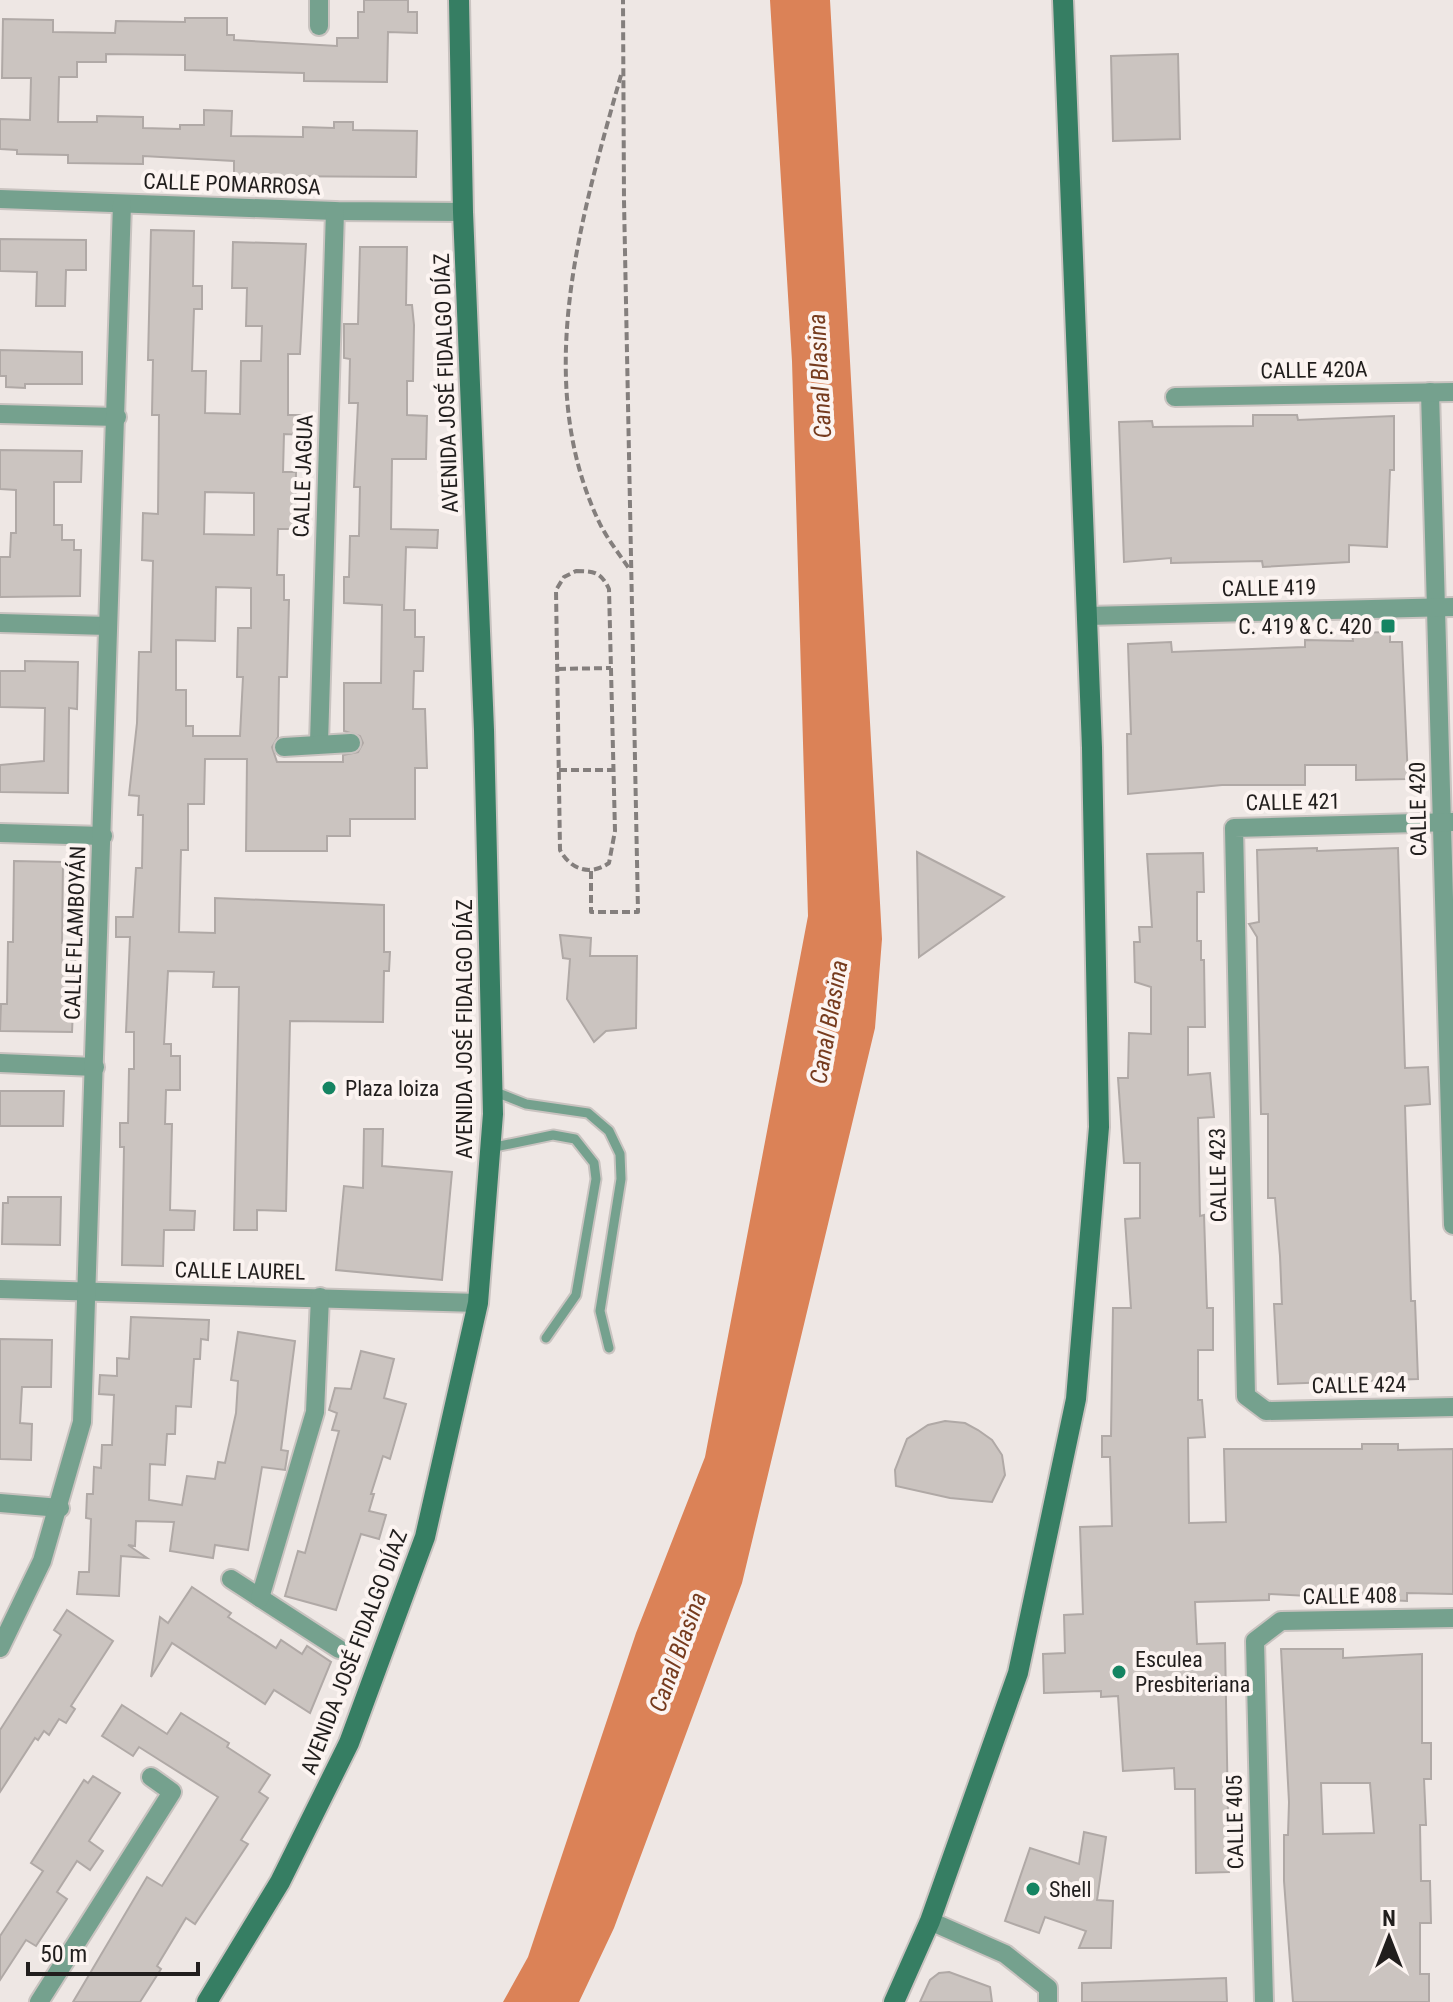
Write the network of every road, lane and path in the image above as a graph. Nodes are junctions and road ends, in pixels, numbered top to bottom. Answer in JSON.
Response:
{"nodes":[{"id":1,"x":319,"y":0,"type":"edge"},
{"id":2,"x":459,"y":0,"type":"edge"},
{"id":3,"x":623,"y":0,"type":"edge"},
{"id":4,"x":1063,"y":0,"type":"edge"},
{"id":5,"x":319,"y":26,"type":"dead end"},
{"id":6,"x":623,"y":69,"type":"junction"},
{"id":7,"x":0,"y":199,"type":"edge"},
{"id":8,"x":122,"y":204,"type":"junction"},
{"id":9,"x":335,"y":211,"type":"junction"},
{"id":10,"x":463,"y":212,"type":"junction"},
{"id":11,"x":1430,"y":392,"type":"junction"},
{"id":12,"x":1453,"y":392,"type":"edge"},
{"id":13,"x":1175,"y":397,"type":"dead end"},
{"id":14,"x":0,"y":414,"type":"edge"},
{"id":15,"x":117,"y":417,"type":"junction"},
{"id":16,"x":631,"y":571,"type":"junction"},
{"id":17,"x":1445,"y":607,"type":"edge"},
{"id":18,"x":1087,"y":616,"type":"junction"},
{"id":19,"x":0,"y":623,"type":"edge"},
{"id":20,"x":108,"y":626,"type":"junction"},
{"id":21,"x":611,"y":668,"type":"junction"},
{"id":22,"x":558,"y":669,"type":"junction"},
{"id":23,"x":319,"y":743,"type":"junction"},
{"id":24,"x":351,"y":743,"type":"dead end"},
{"id":25,"x":284,"y":747,"type":"dead end"},
{"id":26,"x":559,"y":770,"type":"junction"},
{"id":27,"x":613,"y":770,"type":"junction"},
{"id":28,"x":1448,"y":822,"type":"edge"},
{"id":29,"x":0,"y":833,"type":"edge"},
{"id":30,"x":103,"y":836,"type":"junction"},
{"id":31,"x":591,"y":871,"type":"dead end"},
{"id":32,"x":1237,"y":928,"type":"joint"},
{"id":33,"x":0,"y":1063,"type":"edge"},
{"id":34,"x":95,"y":1067,"type":"junction"},
{"id":35,"x":493,"y":1091,"type":"junction"},
{"id":36,"x":490,"y":1148,"type":"junction"},
{"id":37,"x":1453,"y":1225,"type":"edge"},
{"id":38,"x":0,"y":1289,"type":"edge"},
{"id":39,"x":88,"y":1292,"type":"junction"},
{"id":40,"x":320,"y":1297,"type":"junction"},
{"id":41,"x":478,"y":1303,"type":"junction"},
{"id":42,"x":546,"y":1338,"type":"dead end"},
{"id":43,"x":609,"y":1348,"type":"dead end"},
{"id":44,"x":1453,"y":1407,"type":"edge"},
{"id":45,"x":1266,"y":1411,"type":"joint"},
{"id":46,"x":0,"y":1503,"type":"edge"},
{"id":47,"x":60,"y":1508,"type":"junction"},
{"id":48,"x":231,"y":1579,"type":"dead end"},
{"id":49,"x":260,"y":1598,"type":"junction"},
{"id":50,"x":1453,"y":1618,"type":"edge"},
{"id":51,"x":1255,"y":1641,"type":"joint"},
{"id":52,"x":0,"y":1648,"type":"edge"},
{"id":53,"x":339,"y":1649,"type":"dead end"},
{"id":54,"x":151,"y":1777,"type":"dead end"},
{"id":55,"x":930,"y":1921,"type":"junction"},
{"id":56,"x":39,"y":2002,"type":"edge"},
{"id":57,"x":207,"y":2002,"type":"edge"},
{"id":58,"x":894,"y":2002,"type":"edge"},
{"id":59,"x":1048,"y":2002,"type":"edge"},
{"id":60,"x":1264,"y":2002,"type":"edge"}],
"edges":[{"from":1,"to":5,"type":"street"},
{"from":2,"to":10,"type":"street","name":"AVENIDA JOSÉ FIDALGO DÍAZ"},
{"from":3,"to":6,"type":"path"},
{"from":4,"to":18,"type":"street"},
{"from":6,"to":16,"type":"path"},
{"from":6,"to":16,"type":"path"},
{"from":7,"to":8,"type":"street","name":"CALLE POMARROSA"},
{"from":8,"to":9,"type":"street","name":"CALLE POMARROSA"},
{"from":8,"to":15,"type":"street","name":"CALLE FLAMBOYÁN"},
{"from":9,"to":10,"type":"street","name":"CALLE POMARROSA"},
{"from":9,"to":23,"type":"street","name":"CALLE JAGUA"},
{"from":10,"to":35,"type":"street","name":"AVENIDA JOSÉ FIDALGO DÍAZ"},
{"from":11,"to":12,"type":"street","name":"CALLE 420A"},
{"from":11,"to":13,"type":"street","name":"CALLE 420A"},
{"from":11,"to":17,"type":"street","name":"CALLE 420"},
{"from":14,"to":15,"type":"street"},
{"from":15,"to":20,"type":"street","name":"CALLE FLAMBOYÁN"},
{"from":16,"to":31,"type":"path"},
{"from":17,"to":18,"type":"street","name":"CALLE 419"},
{"from":17,"to":28,"type":"street","name":"CALLE 420"},
{"from":18,"to":55,"type":"street"},
{"from":19,"to":20,"type":"street"},
{"from":20,"to":30,"type":"street","name":"CALLE FLAMBOYÁN"},
{"from":21,"to":22,"type":"path"},
{"from":21,"to":22,"type":"path"},
{"from":21,"to":27,"type":"path"},
{"from":22,"to":26,"type":"path"},
{"from":23,"to":24,"type":"street"},
{"from":23,"to":25,"type":"street"},
{"from":26,"to":27,"type":"path"},
{"from":26,"to":27,"type":"path"},
{"from":28,"to":32,"type":"street","name":"CALLE 421"},
{"from":28,"to":37,"type":"street","name":"CALLE 420"},
{"from":29,"to":30,"type":"street"},
{"from":30,"to":34,"type":"street","name":"CALLE FLAMBOYÁN"},
{"from":32,"to":45,"type":"street","name":"CALLE 423"},
{"from":33,"to":34,"type":"street"},
{"from":34,"to":39,"type":"street","name":"CALLE FLAMBOYÁN"},
{"from":35,"to":36,"type":"street","name":"AVENIDA JOSÉ FIDALGO DÍAZ"},
{"from":35,"to":43,"type":"lane"},
{"from":36,"to":41,"type":"street","name":"AVENIDA JOSÉ FIDALGO DÍAZ"},
{"from":36,"to":42,"type":"lane"},
{"from":38,"to":39,"type":"street","name":"CALLE LAUREL"},
{"from":39,"to":40,"type":"street","name":"CALLE LAUREL"},
{"from":39,"to":47,"type":"street","name":"CALLE FLAMBOYÁN"},
{"from":40,"to":41,"type":"street","name":"CALLE LAUREL"},
{"from":40,"to":49,"type":"street"},
{"from":41,"to":57,"type":"street","name":"AVENIDA JOSÉ FIDALGO DÍAZ"},
{"from":44,"to":45,"type":"street","name":"CALLE 424"},
{"from":46,"to":47,"type":"street"},
{"from":47,"to":52,"type":"street","name":"CALLE FLAMBOYÁN"},
{"from":48,"to":49,"type":"street"},
{"from":49,"to":53,"type":"street"},
{"from":50,"to":51,"type":"street","name":"CALLE 408"},
{"from":51,"to":60,"type":"street","name":"CALLE 405"},
{"from":54,"to":56,"type":"street"},
{"from":55,"to":58,"type":"street"},
{"from":55,"to":59,"type":"street"}]}
